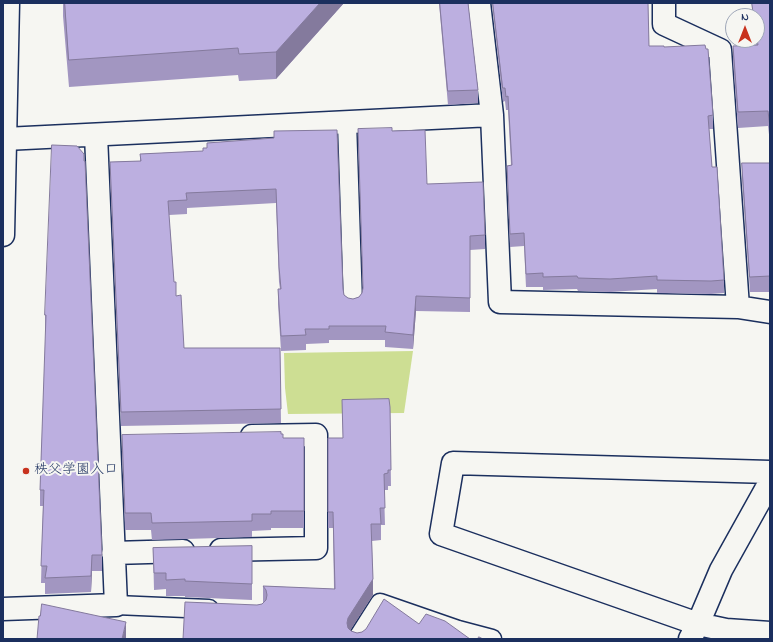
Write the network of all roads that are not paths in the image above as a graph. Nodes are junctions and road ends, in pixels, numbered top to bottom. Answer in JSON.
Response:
{"nodes":[{"id":1,"x":8,"y":3,"type":"edge"},
{"id":2,"x":480,"y":3,"type":"edge"},
{"id":3,"x":664,"y":3,"type":"edge"},
{"id":4,"x":492,"y":115,"type":"junction"},
{"id":5,"x":347,"y":122,"type":"junction"},
{"id":6,"x":96,"y":135,"type":"junction"},
{"id":7,"x":5,"y":139,"type":"junction"},
{"id":8,"x":3,"y":235,"type":"edge"},
{"id":9,"x":353,"y":303,"type":"edge"},
{"id":10,"x":738,"y":307,"type":"junction"},
{"id":11,"x":770,"y":312,"type":"edge"},
{"id":12,"x":236,"y":436,"type":"edge"},
{"id":13,"x":770,"y":472,"type":"edge"},
{"id":14,"x":770,"y":482,"type":"edge"},
{"id":15,"x":113,"y":553,"type":"junction"},
{"id":16,"x":116,"y":605,"type":"junction"},
{"id":17,"x":3,"y":609,"type":"edge"},
{"id":18,"x":226,"y":609,"type":"edge"},
{"id":19,"x":694,"y":631,"type":"edge"},
{"id":20,"x":770,"y":633,"type":"edge"},
{"id":21,"x":485,"y":638,"type":"edge"},
{"id":22,"x":357,"y":639,"type":"edge"}],
"edges":[{"from":1,"to":7,"type":"street"},
{"from":2,"to":4,"type":"street"},
{"from":3,"to":10,"type":"street"},
{"from":4,"to":5,"type":"street"},
{"from":4,"to":10,"type":"street"},
{"from":5,"to":6,"type":"street"},
{"from":5,"to":9,"type":"lane"},
{"from":6,"to":7,"type":"street"},
{"from":6,"to":15,"type":"street"},
{"from":7,"to":8,"type":"street"},
{"from":10,"to":11,"type":"street"},
{"from":12,"to":15,"type":"street"},
{"from":13,"to":19,"type":"street"},
{"from":14,"to":19,"type":"street"},
{"from":15,"to":16,"type":"street"},
{"from":16,"to":17,"type":"street"},
{"from":16,"to":18,"type":"lane"},
{"from":19,"to":20,"type":"street"},
{"from":21,"to":22,"type":"lane"}]}
